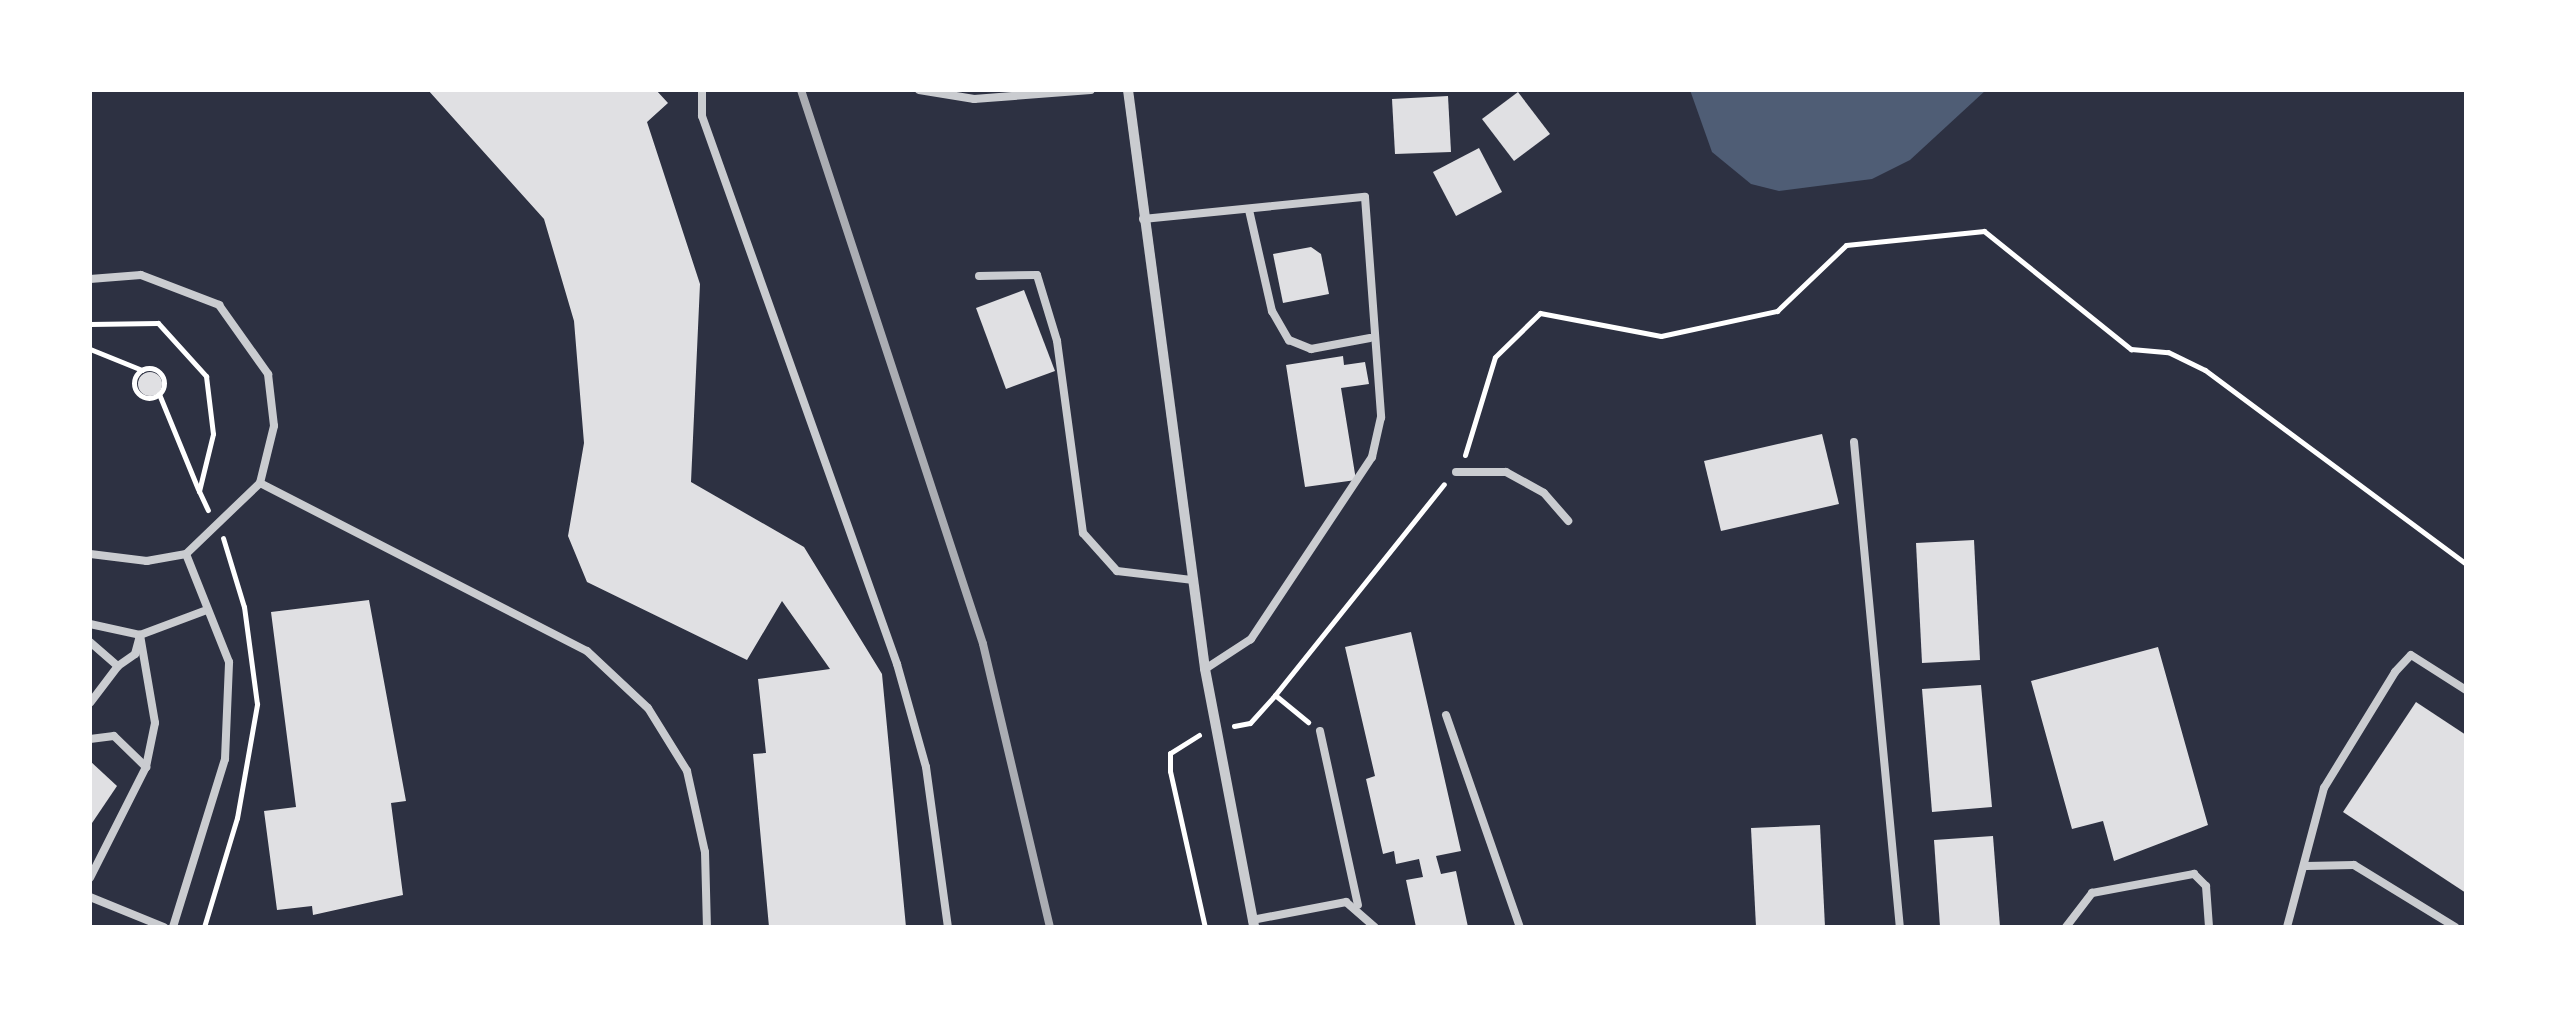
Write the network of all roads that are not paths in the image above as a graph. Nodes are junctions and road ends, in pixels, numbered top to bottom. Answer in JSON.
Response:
{"nodes":[{"id":1,"x":702,"y":90,"type":"edge"},
{"id":2,"x":920,"y":90,"type":"edge"},
{"id":3,"x":1091,"y":90,"type":"edge"},
{"id":4,"x":1128,"y":90,"type":"edge"},
{"id":5,"x":1013,"y":93,"type":"edge"},
{"id":6,"x":1249,"y":210,"type":"junction"},
{"id":7,"x":1144,"y":218,"type":"junction"},
{"id":8,"x":979,"y":276,"type":"dead end"},
{"id":9,"x":90,"y":278,"type":"edge"},
{"id":10,"x":1370,"y":338,"type":"junction"},
{"id":11,"x":1854,"y":442,"type":"dead end"},
{"id":12,"x":1456,"y":472,"type":"road end"},
{"id":13,"x":260,"y":484,"type":"junction"},
{"id":14,"x":1568,"y":521,"type":"dead end"},
{"id":15,"x":90,"y":554,"type":"edge"},
{"id":16,"x":186,"y":554,"type":"junction"},
{"id":17,"x":1193,"y":580,"type":"junction"},
{"id":18,"x":207,"y":610,"type":"junction"},
{"id":19,"x":90,"y":624,"type":"edge"},
{"id":20,"x":140,"y":635,"type":"junction"},
{"id":21,"x":90,"y":642,"type":"edge"},
{"id":22,"x":118,"y":666,"type":"junction"},
{"id":23,"x":1205,"y":669,"type":"junction"},
{"id":24,"x":2466,"y":690,"type":"edge"},
{"id":25,"x":90,"y":703,"type":"edge"},
{"id":26,"x":1446,"y":716,"type":"dead end"},
{"id":27,"x":1320,"y":730,"type":"road end"},
{"id":28,"x":90,"y":739,"type":"edge"},
{"id":29,"x":146,"y":767,"type":"junction"},
{"id":30,"x":2306,"y":866,"type":"junction"},
{"id":31,"x":90,"y":878,"type":"edge"},
{"id":32,"x":90,"y":897,"type":"edge"},
{"id":33,"x":1358,"y":905,"type":"junction"},
{"id":34,"x":1253,"y":924,"type":"edge"},
{"id":35,"x":164,"y":927,"type":"edge"},
{"id":36,"x":173,"y":927,"type":"edge"},
{"id":37,"x":707,"y":927,"type":"edge"},
{"id":38,"x":948,"y":927,"type":"edge"},
{"id":39,"x":1374,"y":927,"type":"edge"},
{"id":40,"x":1520,"y":927,"type":"edge"},
{"id":41,"x":1900,"y":927,"type":"edge"},
{"id":42,"x":2066,"y":927,"type":"edge"},
{"id":43,"x":2209,"y":927,"type":"edge"},
{"id":44,"x":2287,"y":927,"type":"edge"},
{"id":45,"x":2455,"y":927,"type":"edge"}],
"edges":[{"from":1,"to":38,"type":"lane"},
{"from":2,"to":5,"type":"lane"},
{"from":3,"to":5,"type":"lane"},
{"from":4,"to":7,"type":"street"},
{"from":6,"to":7,"type":"lane"},
{"from":6,"to":10,"type":"lane"},
{"from":6,"to":10,"type":"lane"},
{"from":7,"to":17,"type":"street"},
{"from":8,"to":17,"type":"lane"},
{"from":9,"to":13,"type":"lane"},
{"from":10,"to":23,"type":"lane"},
{"from":11,"to":41,"type":"lane"},
{"from":12,"to":14,"type":"lane"},
{"from":13,"to":16,"type":"lane"},
{"from":13,"to":37,"type":"lane"},
{"from":15,"to":16,"type":"lane"},
{"from":16,"to":18,"type":"lane"},
{"from":17,"to":23,"type":"street"},
{"from":18,"to":20,"type":"lane"},
{"from":18,"to":36,"type":"lane"},
{"from":19,"to":20,"type":"lane"},
{"from":20,"to":22,"type":"lane"},
{"from":20,"to":29,"type":"lane"},
{"from":21,"to":22,"type":"lane"},
{"from":22,"to":25,"type":"lane"},
{"from":23,"to":34,"type":"street"},
{"from":24,"to":30,"type":"lane"},
{"from":26,"to":40,"type":"lane"},
{"from":27,"to":33,"type":"lane"},
{"from":28,"to":29,"type":"lane"},
{"from":29,"to":31,"type":"lane"},
{"from":30,"to":44,"type":"lane"},
{"from":30,"to":45,"type":"lane"},
{"from":32,"to":35,"type":"lane"},
{"from":33,"to":34,"type":"lane"},
{"from":33,"to":39,"type":"lane"},
{"from":42,"to":43,"type":"lane"}]}
